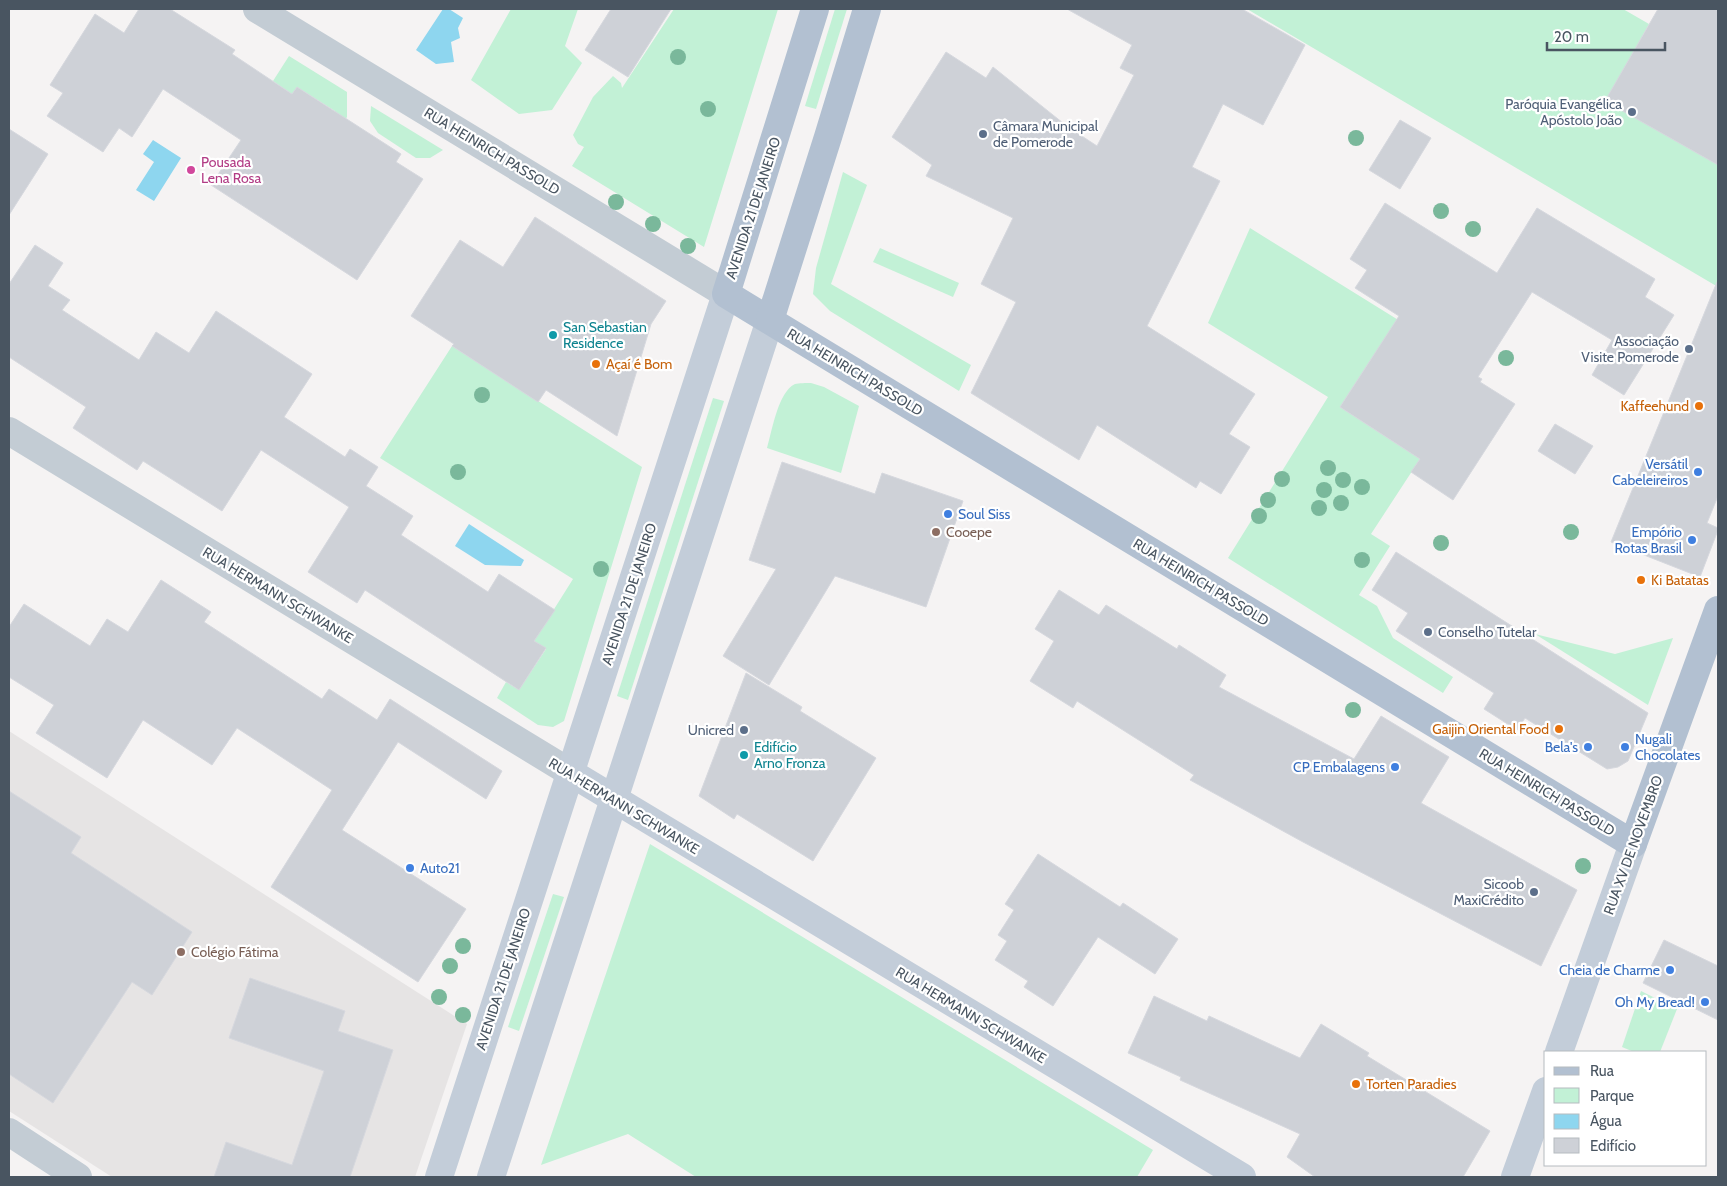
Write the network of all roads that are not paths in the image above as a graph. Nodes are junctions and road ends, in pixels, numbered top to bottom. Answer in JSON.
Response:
{"nodes":[{"id":1,"x":257,"y":9,"type":"edge"},
{"id":2,"x":815,"y":9,"type":"edge"},
{"id":3,"x":867,"y":9,"type":"edge"},
{"id":4,"x":726,"y":294,"type":"junction"},
{"id":5,"x":770,"y":320,"type":"junction"},
{"id":6,"x":9,"y":431,"type":"edge"},
{"id":7,"x":1718,"y":610,"type":"edge"},
{"id":8,"x":570,"y":773,"type":"junction"},
{"id":9,"x":614,"y":800,"type":"junction"},
{"id":10,"x":1633,"y":844,"type":"junction"},
{"id":11,"x":1559,"y":1051,"type":"edge"},
{"id":12,"x":1544,"y":1097,"type":"edge"},
{"id":13,"x":9,"y":1132,"type":"edge"},
{"id":14,"x":78,"y":1177,"type":"edge"},
{"id":15,"x":439,"y":1177,"type":"edge"},
{"id":16,"x":491,"y":1177,"type":"edge"},
{"id":17,"x":1242,"y":1177,"type":"edge"},
{"id":18,"x":1515,"y":1177,"type":"edge"}],
"edges":[{"from":1,"to":4,"type":"street","name":"RUA HEINRICH PASSOLD"},
{"from":2,"to":4,"type":"main road","name":"AVENIDA 21 DE JANEIRO"},
{"from":3,"to":5,"type":"main road"},
{"from":4,"to":5,"type":"main road","name":"RUA HEINRICH PASSOLD"},
{"from":4,"to":8,"type":"main road","name":"AVENIDA 21 DE JANEIRO"},
{"from":5,"to":9,"type":"main road"},
{"from":5,"to":10,"type":"main road","name":"RUA HEINRICH PASSOLD"},
{"from":6,"to":8,"type":"street","name":"RUA HERMANN SCHWANKE"},
{"from":7,"to":10,"type":"main road","name":"RUA XV DE NOVEMBRO"},
{"from":8,"to":9,"type":"main road","name":"RUA HERMANN SCHWANKE"},
{"from":8,"to":15,"type":"main road","name":"AVENIDA 21 DE JANEIRO"},
{"from":9,"to":16,"type":"main road"},
{"from":9,"to":17,"type":"main road","name":"RUA HERMANN SCHWANKE"},
{"from":10,"to":11,"type":"main road","name":"RUA XV DE NOVEMBRO"},
{"from":12,"to":18,"type":"main road"},
{"from":13,"to":14,"type":"street"}]}
